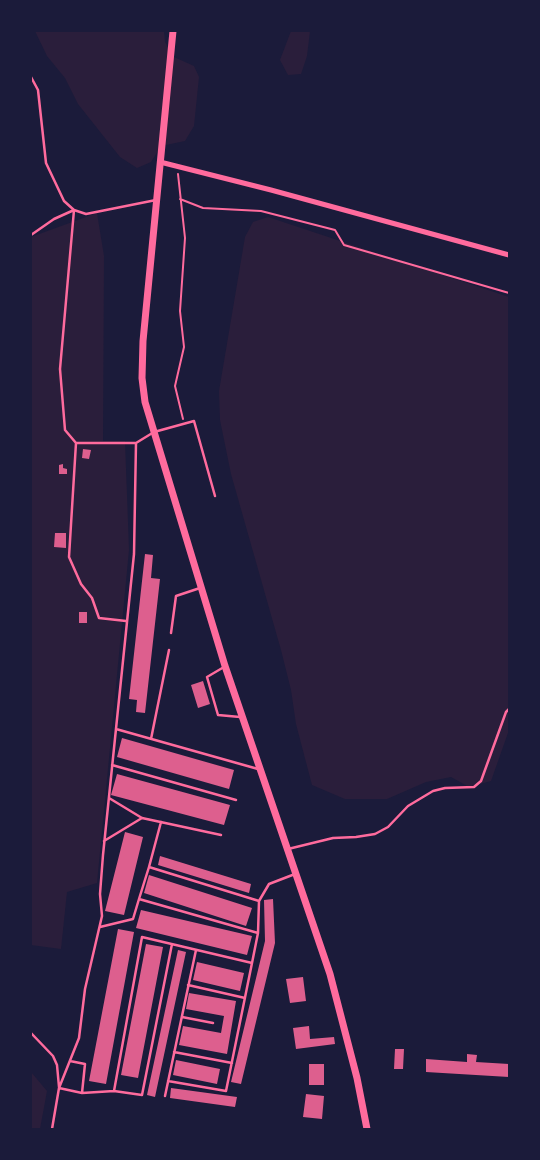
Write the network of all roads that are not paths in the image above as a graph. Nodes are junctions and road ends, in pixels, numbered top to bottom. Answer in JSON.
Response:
{"nodes":[{"id":1,"x":173,"y":33,"type":"edge"},
{"id":2,"x":31,"y":77,"type":"edge"},
{"id":3,"x":160,"y":162,"type":"junction"},
{"id":4,"x":157,"y":200,"type":"junction"},
{"id":5,"x":74,"y":210,"type":"junction"},
{"id":6,"x":31,"y":235,"type":"edge"},
{"id":7,"x":509,"y":255,"type":"edge"},
{"id":8,"x":154,"y":432,"type":"junction"},
{"id":9,"x":76,"y":443,"type":"junction"},
{"id":10,"x":136,"y":443,"type":"junction"},
{"id":11,"x":215,"y":496,"type":"dead end"},
{"id":12,"x":201,"y":588,"type":"junction"},
{"id":13,"x":127,"y":621,"type":"junction"},
{"id":14,"x":170,"y":632,"type":"dead end"},
{"id":15,"x":169,"y":650,"type":"dead end"},
{"id":16,"x":225,"y":666,"type":"junction"},
{"id":17,"x":509,"y":709,"type":"edge"},
{"id":18,"x":243,"y":717,"type":"junction"},
{"id":19,"x":116,"y":729,"type":"junction"},
{"id":20,"x":151,"y":739,"type":"junction"},
{"id":21,"x":112,"y":765,"type":"junction"},
{"id":22,"x":259,"y":769,"type":"junction"},
{"id":23,"x":108,"y":798,"type":"junction"},
{"id":24,"x":236,"y":800,"type":"dead end"},
{"id":25,"x":142,"y":818,"type":"junction"},
{"id":26,"x":161,"y":822,"type":"junction"},
{"id":27,"x":221,"y":835,"type":"dead end"},
{"id":28,"x":104,"y":840,"type":"junction"},
{"id":29,"x":287,"y":849,"type":"junction"},
{"id":30,"x":149,"y":867,"type":"junction"},
{"id":31,"x":295,"y":873,"type":"junction"},
{"id":32,"x":139,"y":899,"type":"junction"},
{"id":33,"x":259,"y":902,"type":"junction"},
{"id":34,"x":100,"y":927,"type":"junction"},
{"id":35,"x":258,"y":933,"type":"junction"},
{"id":36,"x":172,"y":944,"type":"junction"},
{"id":37,"x":196,"y":950,"type":"junction"},
{"id":38,"x":252,"y":963,"type":"junction"},
{"id":39,"x":188,"y":985,"type":"junction"},
{"id":40,"x":245,"y":998,"type":"junction"},
{"id":41,"x":182,"y":1017,"type":"junction"},
{"id":42,"x":213,"y":1023,"type":"dead end"},
{"id":43,"x":31,"y":1033,"type":"edge"},
{"id":44,"x":174,"y":1052,"type":"junction"},
{"id":45,"x":70,"y":1061,"type":"junction"},
{"id":46,"x":232,"y":1063,"type":"junction"},
{"id":47,"x":168,"y":1081,"type":"junction"},
{"id":48,"x":60,"y":1088,"type":"junction"},
{"id":49,"x":114,"y":1091,"type":"junction"},
{"id":50,"x":82,"y":1093,"type":"junction"},
{"id":51,"x":165,"y":1096,"type":"dead end"},
{"id":52,"x":52,"y":1129,"type":"edge"},
{"id":53,"x":367,"y":1129,"type":"edge"}],
"edges":[{"from":1,"to":3,"type":"street"},
{"from":2,"to":5,"type":"lane"},
{"from":3,"to":4,"type":"street"},
{"from":3,"to":7,"type":"street"},
{"from":4,"to":5,"type":"lane"},
{"from":4,"to":8,"type":"street"},
{"from":5,"to":6,"type":"lane"},
{"from":5,"to":9,"type":"lane"},
{"from":8,"to":10,"type":"lane"},
{"from":8,"to":11,"type":"lane"},
{"from":8,"to":12,"type":"street"},
{"from":9,"to":10,"type":"lane"},
{"from":9,"to":13,"type":"lane"},
{"from":10,"to":13,"type":"lane"},
{"from":12,"to":14,"type":"lane"},
{"from":12,"to":16,"type":"street"},
{"from":13,"to":19,"type":"lane"},
{"from":15,"to":20,"type":"lane"},
{"from":16,"to":18,"type":"street"},
{"from":16,"to":18,"type":"lane"},
{"from":17,"to":29,"type":"lane"},
{"from":18,"to":22,"type":"street"},
{"from":19,"to":20,"type":"lane"},
{"from":19,"to":21,"type":"lane"},
{"from":20,"to":22,"type":"lane"},
{"from":21,"to":23,"type":"lane"},
{"from":21,"to":24,"type":"lane"},
{"from":22,"to":29,"type":"street"},
{"from":23,"to":25,"type":"lane"},
{"from":23,"to":28,"type":"lane"},
{"from":25,"to":26,"type":"lane"},
{"from":25,"to":28,"type":"lane"},
{"from":26,"to":27,"type":"lane"},
{"from":26,"to":30,"type":"lane"},
{"from":28,"to":34,"type":"lane"},
{"from":29,"to":31,"type":"street"},
{"from":30,"to":32,"type":"lane"},
{"from":30,"to":33,"type":"lane"},
{"from":31,"to":33,"type":"lane"},
{"from":31,"to":53,"type":"street"},
{"from":32,"to":34,"type":"lane"},
{"from":32,"to":35,"type":"lane"},
{"from":33,"to":35,"type":"lane"},
{"from":34,"to":45,"type":"lane"},
{"from":35,"to":38,"type":"lane"},
{"from":36,"to":37,"type":"lane"},
{"from":36,"to":49,"type":"lane"},
{"from":36,"to":49,"type":"lane"},
{"from":37,"to":38,"type":"lane"},
{"from":37,"to":39,"type":"lane"},
{"from":38,"to":40,"type":"lane"},
{"from":39,"to":40,"type":"lane"},
{"from":39,"to":41,"type":"lane"},
{"from":40,"to":46,"type":"lane"},
{"from":41,"to":42,"type":"lane"},
{"from":41,"to":44,"type":"lane"},
{"from":43,"to":48,"type":"lane"},
{"from":44,"to":46,"type":"lane"},
{"from":44,"to":47,"type":"lane"},
{"from":45,"to":48,"type":"lane"},
{"from":45,"to":50,"type":"lane"},
{"from":46,"to":47,"type":"lane"},
{"from":47,"to":51,"type":"lane"},
{"from":48,"to":50,"type":"lane"},
{"from":48,"to":52,"type":"lane"},
{"from":49,"to":50,"type":"lane"}]}
